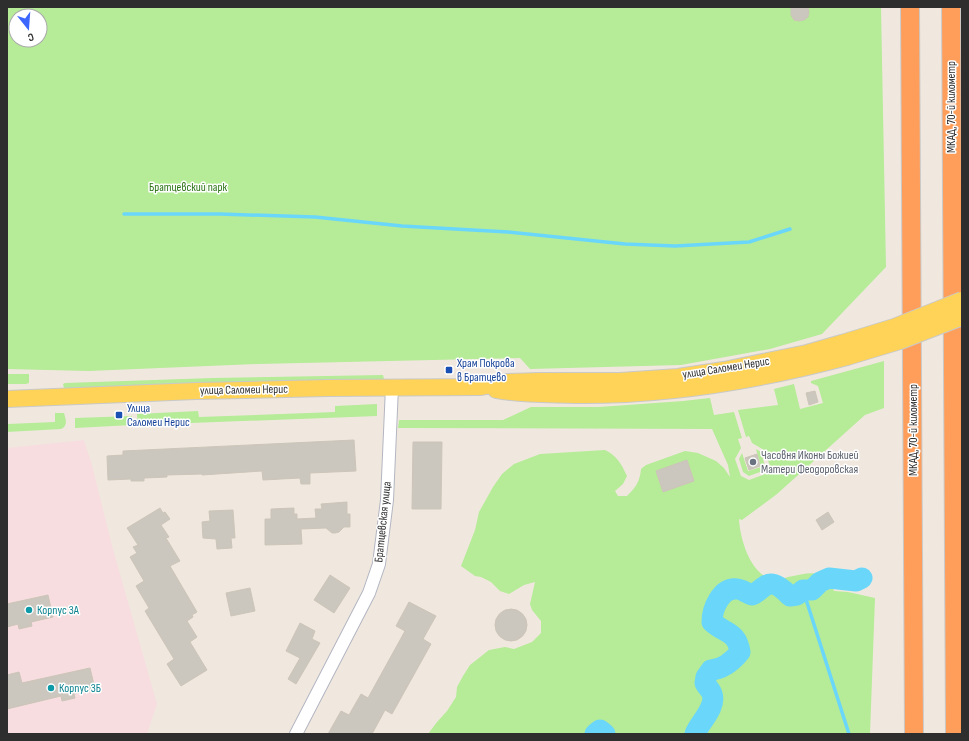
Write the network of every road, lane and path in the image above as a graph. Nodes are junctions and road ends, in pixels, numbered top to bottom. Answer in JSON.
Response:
{"nodes":[{"id":1,"x":910,"y":7,"type":"edge"},
{"id":2,"x":951,"y":7,"type":"edge"},
{"id":3,"x":962,"y":300,"type":"edge"},
{"id":4,"x":962,"y":317,"type":"edge"},
{"id":5,"x":844,"y":350,"type":"junction"},
{"id":6,"x":392,"y":387,"type":"junction"},
{"id":7,"x":7,"y":399,"type":"edge"},
{"id":8,"x":296,"y":734,"type":"edge"},
{"id":9,"x":914,"y":734,"type":"edge"},
{"id":10,"x":955,"y":734,"type":"edge"}],
"edges":[{"from":1,"to":9,"type":"highway","name":"МКАД, 70-й километр"},
{"from":2,"to":10,"type":"highway","name":"МКАД, 70-й километр"},
{"from":3,"to":5,"type":"main road","name":"улица Саломеи Нерис","bridge":true},
{"from":4,"to":5,"type":"main road","name":"улица Саломеи Нерис","bridge":true},
{"from":5,"to":6,"type":"main road","name":"улица Саломеи Нерис"},
{"from":6,"to":7,"type":"main road","name":"улица Саломеи Нерис"},
{"from":6,"to":8,"type":"street","name":"Братцевская улица"}]}
